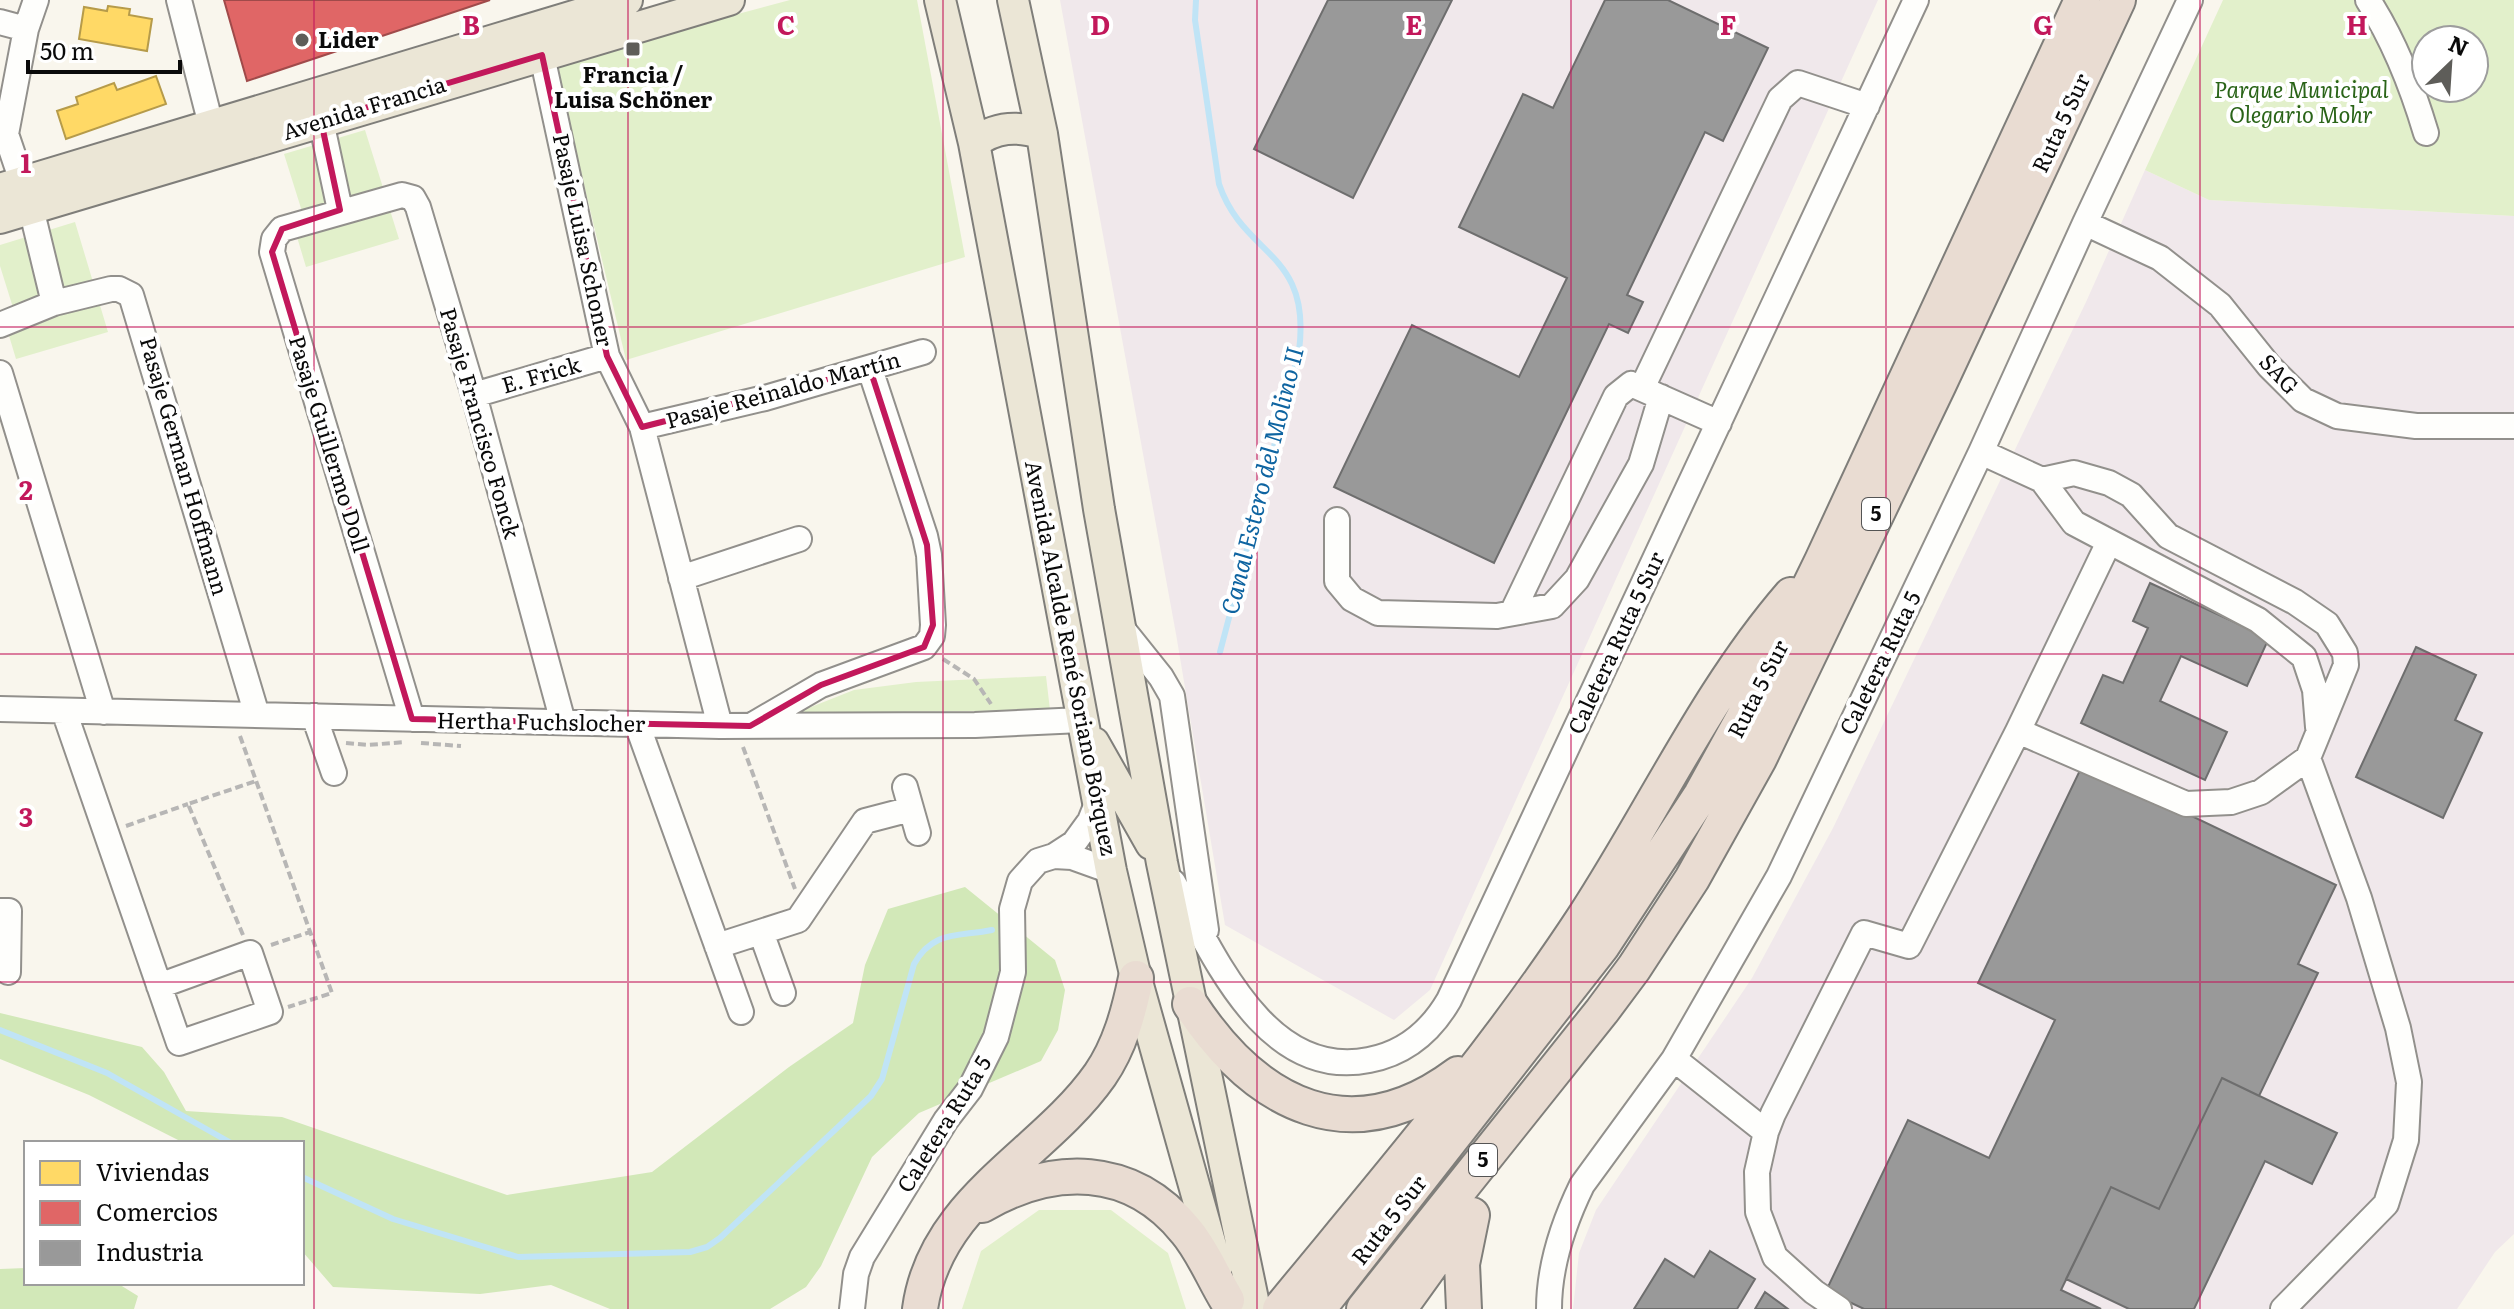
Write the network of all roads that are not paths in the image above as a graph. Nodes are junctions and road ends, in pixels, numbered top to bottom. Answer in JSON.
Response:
{"nodes":[{"id":1,"x":36,"y":0,"type":"edge"},
{"id":2,"x":179,"y":0,"type":"edge"},
{"id":3,"x":627,"y":0,"type":"edge"},
{"id":4,"x":940,"y":0,"type":"edge"},
{"id":5,"x":1013,"y":0,"type":"edge"},
{"id":6,"x":1916,"y":0,"type":"edge"},
{"id":7,"x":2082,"y":0,"type":"edge"},
{"id":8,"x":2118,"y":0,"type":"edge"},
{"id":9,"x":2190,"y":0,"type":"edge"},
{"id":10,"x":2368,"y":0,"type":"edge"},
{"id":11,"x":723,"y":1,"type":"edge"},
{"id":12,"x":0,"y":22,"type":"edge"},
{"id":13,"x":26,"y":29,"type":"junction"},
{"id":14,"x":538,"y":42,"type":"junction"},
{"id":15,"x":1867,"y":106,"type":"junction"},
{"id":16,"x":321,"y":110,"type":"junction"},
{"id":17,"x":211,"y":125,"type":"junction"},
{"id":18,"x":2426,"y":133,"type":"dead end"},
{"id":19,"x":1042,"y":134,"type":"junction"},
{"id":20,"x":974,"y":143,"type":"junction"},
{"id":21,"x":189,"y":161,"type":"junction"},
{"id":22,"x":18,"y":193,"type":"edge"},
{"id":23,"x":340,"y":210,"type":"junction"},
{"id":24,"x":0,"y":218,"type":"edge"},
{"id":25,"x":2085,"y":223,"type":"junction"},
{"id":26,"x":54,"y":303,"type":"junction"},
{"id":27,"x":0,"y":325,"type":"edge"},
{"id":28,"x":923,"y":352,"type":"dead end"},
{"id":29,"x":607,"y":356,"type":"junction"},
{"id":30,"x":870,"y":369,"type":"junction"},
{"id":31,"x":0,"y":373,"type":"edge"},
{"id":32,"x":1651,"y":393,"type":"junction"},
{"id":33,"x":474,"y":395,"type":"junction"},
{"id":34,"x":1719,"y":423,"type":"junction"},
{"id":35,"x":2514,"y":426,"type":"edge"},
{"id":36,"x":642,"y":427,"type":"junction"},
{"id":37,"x":1981,"y":452,"type":"junction"},
{"id":38,"x":2042,"y":480,"type":"junction"},
{"id":39,"x":1337,"y":520,"type":"dead end"},
{"id":40,"x":799,"y":539,"type":"dead end"},
{"id":41,"x":2109,"y":542,"type":"junction"},
{"id":42,"x":1822,"y":561,"type":"junction"},
{"id":43,"x":681,"y":578,"type":"junction"},
{"id":44,"x":1512,"y":613,"type":"junction"},
{"id":45,"x":1120,"y":625,"type":"junction"},
{"id":46,"x":0,"y":709,"type":"edge"},
{"id":47,"x":64,"y":711,"type":"junction"},
{"id":48,"x":103,"y":712,"type":"junction"},
{"id":49,"x":257,"y":715,"type":"junction"},
{"id":50,"x":314,"y":716,"type":"junction"},
{"id":51,"x":1081,"y":720,"type":"junction"},
{"id":52,"x":563,"y":722,"type":"junction"},
{"id":53,"x":637,"y":724,"type":"junction"},
{"id":54,"x":735,"y":726,"type":"junction"},
{"id":55,"x":2018,"y":731,"type":"junction"},
{"id":56,"x":412,"y":734,"type":"junction"},
{"id":57,"x":2319,"y":734,"type":"junction"},
{"id":58,"x":2308,"y":758,"type":"junction"},
{"id":59,"x":334,"y":773,"type":"dead end"},
{"id":60,"x":1098,"y":801,"type":"junction"},
{"id":61,"x":918,"y":833,"type":"dead end"},
{"id":62,"x":1054,"y":856,"type":"junction"},
{"id":63,"x":1162,"y":863,"type":"junction"},
{"id":64,"x":1111,"y":871,"type":"junction"},
{"id":65,"x":0,"y":911,"type":"edge"},
{"id":66,"x":761,"y":932,"type":"junction"},
{"id":67,"x":717,"y":946,"type":"junction"},
{"id":68,"x":1208,"y":949,"type":"junction"},
{"id":69,"x":8,"y":972,"type":"dead end"},
{"id":70,"x":1136,"y":978,"type":"junction"},
{"id":71,"x":159,"y":986,"type":"junction"},
{"id":72,"x":783,"y":993,"type":"dead end"},
{"id":73,"x":1190,"y":1004,"type":"junction"},
{"id":74,"x":1602,"y":1011,"type":"junction"},
{"id":75,"x":741,"y":1012,"type":"dead end"},
{"id":76,"x":1488,"y":1053,"type":"junction"},
{"id":77,"x":1674,"y":1059,"type":"junction"},
{"id":78,"x":1766,"y":1132,"type":"junction"},
{"id":79,"x":1480,"y":1196,"type":"junction"},
{"id":80,"x":954,"y":1228,"type":"junction"},
{"id":81,"x":1237,"y":1306,"type":"edge"},
{"id":82,"x":852,"y":1309,"type":"edge"},
{"id":83,"x":920,"y":1309,"type":"edge"},
{"id":84,"x":1280,"y":1309,"type":"edge"},
{"id":85,"x":1318,"y":1309,"type":"edge"},
{"id":86,"x":1364,"y":1309,"type":"edge"},
{"id":87,"x":1399,"y":1309,"type":"edge"},
{"id":88,"x":1464,"y":1309,"type":"edge"},
{"id":89,"x":1549,"y":1309,"type":"edge"},
{"id":90,"x":1839,"y":1309,"type":"edge"},
{"id":91,"x":2283,"y":1309,"type":"edge"}],
"edges":[{"from":1,"to":13,"type":"street"},
{"from":2,"to":17,"type":"street"},
{"from":3,"to":14,"type":"main road","name":"Avenida Francia"},
{"from":4,"to":20,"type":"main road","name":"Avenida Alcalde René Soriano Bórquez"},
{"from":5,"to":19,"type":"main road"},
{"from":6,"to":15,"type":"street","name":"Caletera Ruta 5 Sur"},
{"from":7,"to":42,"type":"highway","name":"Ruta 5 Sur","number":"5"},
{"from":8,"to":74,"type":"highway","name":"Ruta 5 Sur","number":"5"},
{"from":9,"to":25,"type":"street","name":"Caletera Ruta 5"},
{"from":10,"to":18,"type":"street"},
{"from":11,"to":14,"type":"main road","name":"Avenida Francia"},
{"from":12,"to":13,"type":"street"},
{"from":13,"to":22,"type":"street"},
{"from":14,"to":16,"type":"main road","name":"Avenida Francia"},
{"from":14,"to":29,"type":"street","name":"Pasaje Luisa Schoner"},
{"from":15,"to":32,"type":"street"},
{"from":15,"to":34,"type":"street","name":"Caletera Ruta 5 Sur"},
{"from":16,"to":17,"type":"main road","name":"Avenida Francia"},
{"from":16,"to":21,"type":"main road","name":"Avenida Francia"},
{"from":16,"to":23,"type":"street"},
{"from":17,"to":21,"type":"street"},
{"from":17,"to":22,"type":"main road","name":"Avenida Francia"},
{"from":19,"to":20,"type":"main road"},
{"from":19,"to":45,"type":"main road"},
{"from":20,"to":51,"type":"main road","name":"Avenida Alcalde René Soriano Bórquez"},
{"from":21,"to":22,"type":"main road","name":"Avenida Francia"},
{"from":22,"to":24,"type":"main road","name":"Avenida Francia"},
{"from":22,"to":26,"type":"street"},
{"from":23,"to":33,"type":"street","name":"Pasaje Francisco Fonck"},
{"from":23,"to":56,"type":"street","name":"Pasaje Guillermo Doll"},
{"from":25,"to":35,"type":"street","name":"SAG"},
{"from":25,"to":37,"type":"street","name":"Caletera Ruta 5"},
{"from":26,"to":27,"type":"street","name":"Pasaje German Hoffmann"},
{"from":26,"to":49,"type":"street","name":"Pasaje German Hoffmann"},
{"from":28,"to":30,"type":"street","name":"Pasaje Reinaldo Martín"},
{"from":29,"to":33,"type":"street","name":"E. Frick"},
{"from":29,"to":36,"type":"street","name":"Pasaje Luisa Schoner"},
{"from":30,"to":36,"type":"street","name":"Pasaje Reinaldo Martín"},
{"from":30,"to":54,"type":"street"},
{"from":31,"to":48,"type":"street"},
{"from":32,"to":34,"type":"street"},
{"from":32,"to":44,"type":"street"},
{"from":32,"to":44,"type":"street"},
{"from":33,"to":52,"type":"street","name":"Pasaje Francisco Fonck"},
{"from":34,"to":68,"type":"street","name":"Caletera Ruta 5 Sur"},
{"from":36,"to":43,"type":"street","name":"Pasaje Luisa Schoner"},
{"from":37,"to":38,"type":"street"},
{"from":37,"to":77,"type":"street","name":"Caletera Ruta 5"},
{"from":38,"to":41,"type":"street"},
{"from":38,"to":57,"type":"street"},
{"from":39,"to":44,"type":"street"},
{"from":40,"to":43,"type":"street"},
{"from":41,"to":55,"type":"street"},
{"from":41,"to":57,"type":"street"},
{"from":42,"to":76,"type":"highway"},
{"from":42,"to":85,"type":"highway","name":"Ruta 5 Sur","number":"5"},
{"from":43,"to":54,"type":"street","name":"Pasaje Luisa Schoner"},
{"from":45,"to":63,"type":"main road"},
{"from":45,"to":68,"type":"street","name":"Caletera Ruta 5 Sur"},
{"from":46,"to":47,"type":"street","name":"Hertha Fuchslocher"},
{"from":47,"to":48,"type":"street","name":"Hertha Fuchslocher"},
{"from":47,"to":71,"type":"street"},
{"from":48,"to":49,"type":"street","name":"Hertha Fuchslocher"},
{"from":49,"to":50,"type":"street","name":"Hertha Fuchslocher"},
{"from":50,"to":56,"type":"street","name":"Hertha Fuchslocher"},
{"from":50,"to":59,"type":"street"},
{"from":51,"to":54,"type":"street","name":"Hertha Fuchslocher"},
{"from":51,"to":60,"type":"main road","name":"Avenida Alcalde René Soriano Bórquez"},
{"from":51,"to":63,"type":"main road"},
{"from":52,"to":53,"type":"street","name":"Hertha Fuchslocher"},
{"from":52,"to":56,"type":"street","name":"Hertha Fuchslocher"},
{"from":53,"to":54,"type":"street","name":"Hertha Fuchslocher"},
{"from":53,"to":67,"type":"street"},
{"from":55,"to":58,"type":"street"},
{"from":55,"to":78,"type":"street"},
{"from":57,"to":58,"type":"street"},
{"from":58,"to":91,"type":"street"},
{"from":60,"to":62,"type":"street","name":"Caletera Ruta 5"},
{"from":60,"to":64,"type":"main road","name":"Avenida Alcalde René Soriano Bórquez"},
{"from":61,"to":66,"type":"street"},
{"from":62,"to":64,"type":"street"},
{"from":62,"to":82,"type":"street","name":"Caletera Ruta 5"},
{"from":63,"to":68,"type":"street","name":"Caletera Ruta 5 Sur"},
{"from":63,"to":73,"type":"main road"},
{"from":64,"to":70,"type":"main road","name":"Avenida Alcalde René Soriano Bórquez"},
{"from":65,"to":69,"type":"street"},
{"from":66,"to":67,"type":"street"},
{"from":66,"to":72,"type":"street"},
{"from":67,"to":75,"type":"street"},
{"from":70,"to":80,"type":"highway"},
{"from":70,"to":81,"type":"main road","name":"Avenida Alcalde René Soriano Bórquez"},
{"from":71,"to":71,"type":"street"},
{"from":73,"to":76,"type":"highway"},
{"from":73,"to":81,"type":"main road"},
{"from":74,"to":79,"type":"highway"},
{"from":74,"to":86,"type":"highway","name":"Ruta 5 Sur","number":"5"},
{"from":76,"to":84,"type":"highway"},
{"from":77,"to":78,"type":"street"},
{"from":77,"to":89,"type":"street","name":"Caletera Ruta 5"},
{"from":78,"to":90,"type":"street"},
{"from":79,"to":87,"type":"highway"},
{"from":79,"to":88,"type":"highway"},
{"from":80,"to":81,"type":"highway"},
{"from":80,"to":83,"type":"highway"}]}
